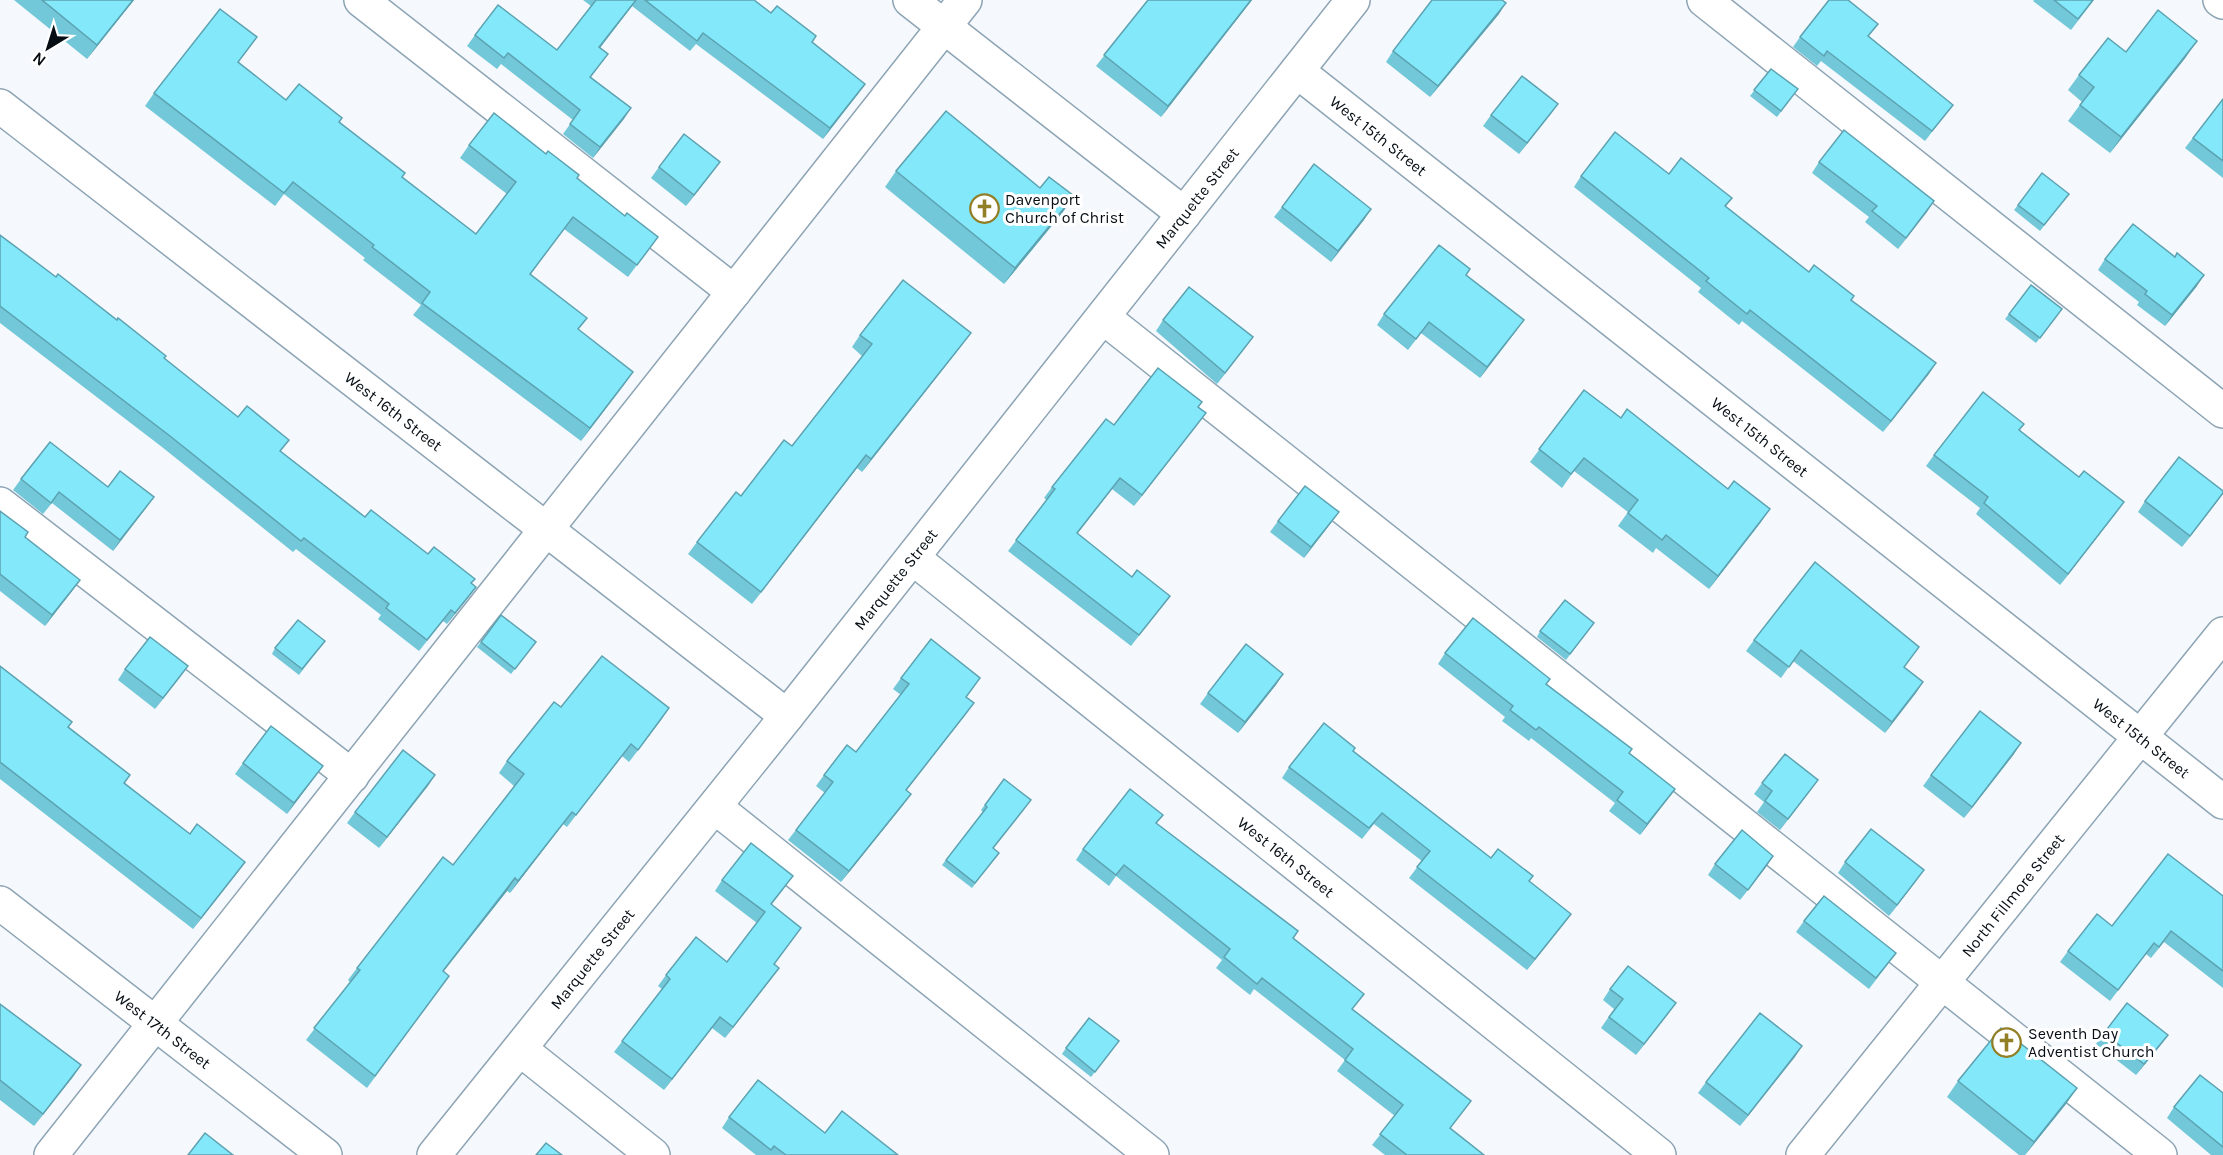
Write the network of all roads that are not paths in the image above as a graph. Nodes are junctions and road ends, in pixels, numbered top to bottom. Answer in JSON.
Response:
{"nodes":[{"id":1,"x":362,"y":0,"type":"edge"},
{"id":2,"x":910,"y":0,"type":"edge"},
{"id":3,"x":965,"y":0,"type":"edge"},
{"id":4,"x":1353,"y":0,"type":"edge"},
{"id":5,"x":1704,"y":0,"type":"edge"},
{"id":6,"x":944,"y":27,"type":"junction"},
{"id":7,"x":1297,"y":71,"type":"junction"},
{"id":8,"x":0,"y":106,"type":"edge"},
{"id":9,"x":1184,"y":214,"type":"junction"},
{"id":10,"x":734,"y":292,"type":"junction"},
{"id":11,"x":1103,"y":317,"type":"junction"},
{"id":12,"x":2223,"y":411,"type":"edge"},
{"id":13,"x":0,"y":504,"type":"edge"},
{"id":14,"x":546,"y":530,"type":"junction"},
{"id":15,"x":913,"y":558,"type":"junction"},
{"id":16,"x":2223,"y":634,"type":"edge"},
{"id":17,"x":788,"y":716,"type":"junction"},
{"id":18,"x":2141,"y":736,"type":"junction"},
{"id":19,"x":352,"y":776,"type":"junction"},
{"id":20,"x":2223,"y":802,"type":"edge"},
{"id":21,"x":715,"y":807,"type":"junction"},
{"id":22,"x":0,"y":903,"type":"edge"},
{"id":23,"x":1942,"y":983,"type":"junction"},
{"id":24,"x":155,"y":1023,"type":"junction"},
{"id":25,"x":520,"y":1049,"type":"junction"},
{"id":26,"x":51,"y":1155,"type":"edge"},
{"id":27,"x":325,"y":1155,"type":"edge"},
{"id":28,"x":434,"y":1155,"type":"edge"},
{"id":29,"x":653,"y":1155,"type":"edge"},
{"id":30,"x":1152,"y":1155,"type":"edge"},
{"id":31,"x":1659,"y":1155,"type":"edge"},
{"id":32,"x":1803,"y":1155,"type":"edge"},
{"id":33,"x":2160,"y":1155,"type":"edge"}],
"edges":[{"from":1,"to":10,"type":"street"},
{"from":2,"to":6,"type":"street"},
{"from":3,"to":6,"type":"street"},
{"from":4,"to":7,"type":"street","name":"Marquette Street"},
{"from":5,"to":12,"type":"street"},
{"from":6,"to":9,"type":"street"},
{"from":6,"to":10,"type":"street"},
{"from":7,"to":9,"type":"street","name":"Marquette Street"},
{"from":7,"to":18,"type":"street","name":"West 15th Street"},
{"from":8,"to":14,"type":"street","name":"West 16th Street"},
{"from":9,"to":11,"type":"street","name":"Marquette Street"},
{"from":10,"to":14,"type":"street"},
{"from":11,"to":15,"type":"street","name":"Marquette Street"},
{"from":11,"to":23,"type":"street"},
{"from":13,"to":19,"type":"street"},
{"from":14,"to":17,"type":"street","name":"West 16th Street"},
{"from":14,"to":19,"type":"street"},
{"from":15,"to":17,"type":"street","name":"Marquette Street"},
{"from":15,"to":31,"type":"street","name":"West 16th Street"},
{"from":16,"to":18,"type":"street","name":"North Fillmore Street"},
{"from":17,"to":21,"type":"street","name":"Marquette Street"},
{"from":18,"to":20,"type":"street","name":"West 15th Street"},
{"from":18,"to":23,"type":"street","name":"North Fillmore Street"},
{"from":19,"to":24,"type":"street"},
{"from":21,"to":25,"type":"street","name":"Marquette Street"},
{"from":21,"to":30,"type":"street"},
{"from":22,"to":24,"type":"street","name":"West 17th Street"},
{"from":23,"to":32,"type":"street","name":"North Fillmore Street"},
{"from":23,"to":33,"type":"street"},
{"from":24,"to":26,"type":"street"},
{"from":24,"to":27,"type":"street","name":"West 17th Street"},
{"from":25,"to":28,"type":"street","name":"Marquette Street"},
{"from":25,"to":29,"type":"street"}]}
